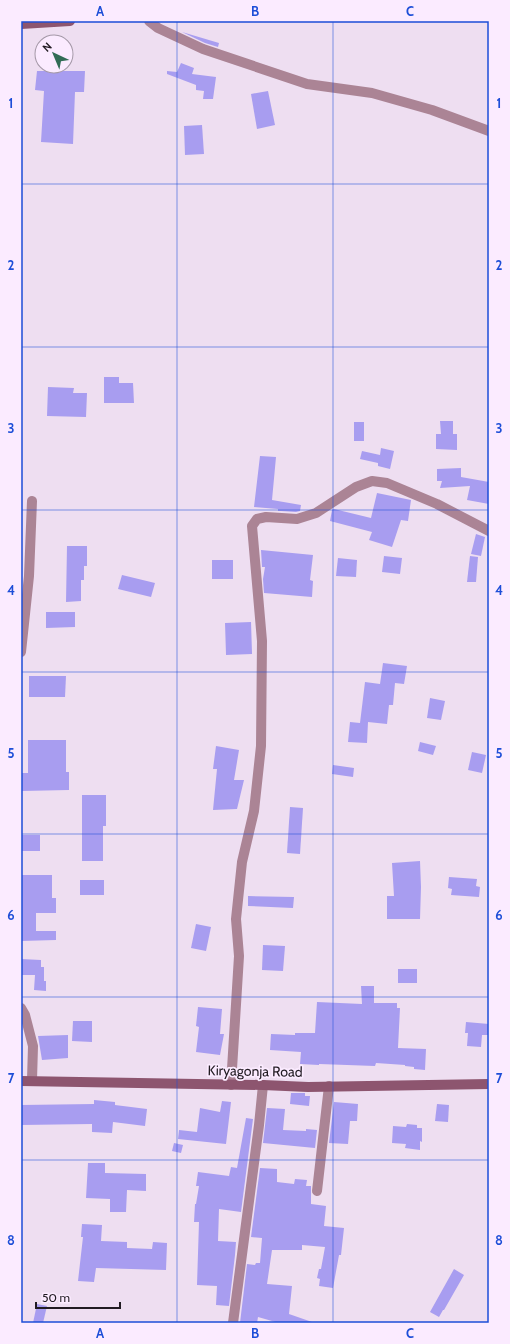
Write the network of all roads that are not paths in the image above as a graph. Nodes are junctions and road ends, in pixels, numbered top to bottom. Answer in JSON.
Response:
{"nodes":[{"id":1,"x":70,"y":21,"type":"edge"},
{"id":2,"x":149,"y":21,"type":"edge"},
{"id":3,"x":21,"y":24,"type":"edge"},
{"id":4,"x":489,"y":131,"type":"edge"},
{"id":5,"x":32,"y":502,"type":"dead end"},
{"id":6,"x":489,"y":531,"type":"edge"},
{"id":7,"x":21,"y":652,"type":"edge"},
{"id":8,"x":21,"y":1008,"type":"edge"},
{"id":9,"x":32,"y":1080,"type":"junction"},
{"id":10,"x":21,"y":1081,"type":"edge"},
{"id":11,"x":489,"y":1084,"type":"edge"},
{"id":12,"x":231,"y":1085,"type":"junction"},
{"id":13,"x":262,"y":1085,"type":"junction"},
{"id":14,"x":328,"y":1086,"type":"junction"},
{"id":15,"x":317,"y":1192,"type":"dead end"},
{"id":16,"x":233,"y":1323,"type":"edge"}],
"edges":[{"from":1,"to":3,"type":"street"},
{"from":2,"to":4,"type":"street"},
{"from":5,"to":7,"type":"street"},
{"from":6,"to":12,"type":"street"},
{"from":8,"to":9,"type":"street"},
{"from":9,"to":10,"type":"street","name":"Kiryagonja Road"},
{"from":9,"to":12,"type":"street","name":"Kiryagonja Road"},
{"from":11,"to":14,"type":"street","name":"Kiryagonja Road"},
{"from":12,"to":13,"type":"street","name":"Kiryagonja Road"},
{"from":13,"to":14,"type":"street","name":"Kiryagonja Road"},
{"from":13,"to":16,"type":"street"},
{"from":14,"to":15,"type":"street"}]}
